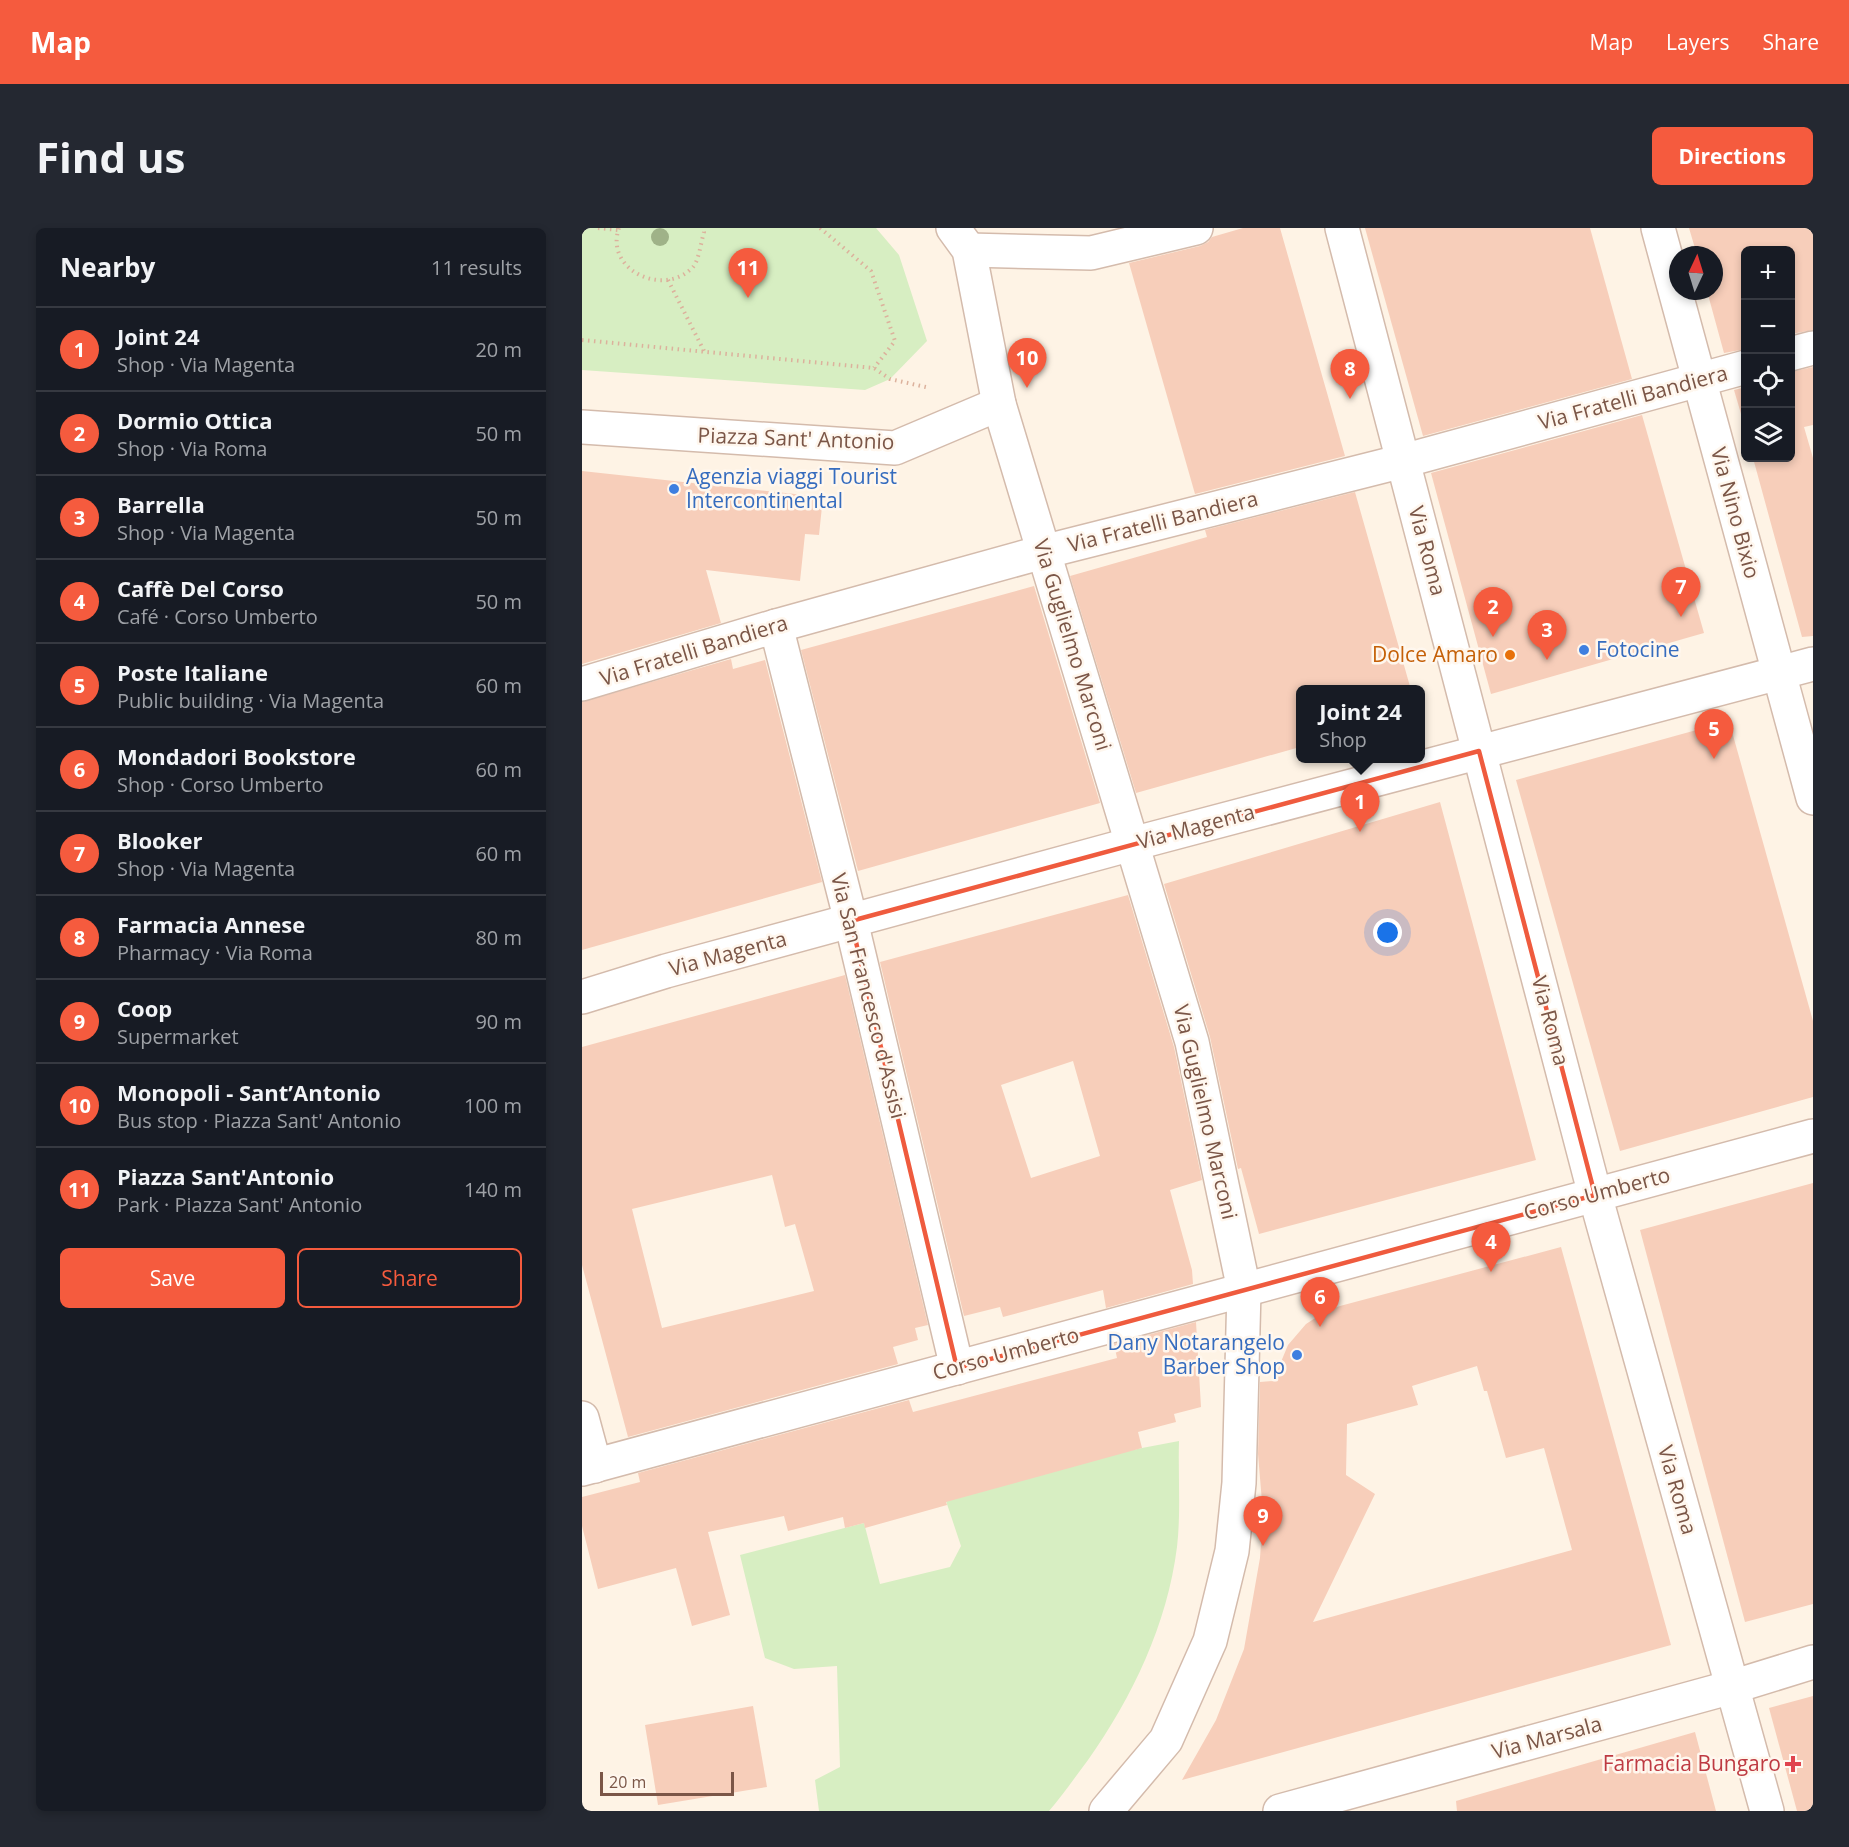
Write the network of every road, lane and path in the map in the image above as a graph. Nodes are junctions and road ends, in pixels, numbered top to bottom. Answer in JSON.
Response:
{"nodes":[{"id":1,"x":598,"y":228,"type":"edge"},
{"id":2,"x":703,"y":228,"type":"edge"},
{"id":3,"x":820,"y":228,"type":"edge"},
{"id":4,"x":1196,"y":228,"type":"edge"},
{"id":5,"x":1342,"y":228,"type":"edge"},
{"id":6,"x":1658,"y":228,"type":"edge"},
{"id":7,"x":618,"y":229,"type":"edge"},
{"id":8,"x":961,"y":239,"type":"edge"},
{"id":9,"x":668,"y":280,"type":"junction"},
{"id":10,"x":582,"y":340,"type":"edge"},
{"id":11,"x":1813,"y":348,"type":"edge"},
{"id":12,"x":705,"y":352,"type":"junction"},
{"id":13,"x":1795,"y":353,"type":"edge"},
{"id":14,"x":874,"y":368,"type":"junction"},
{"id":15,"x":1741,"y":368,"type":"edge"},
{"id":16,"x":1698,"y":380,"type":"junction"},
{"id":17,"x":934,"y":389,"type":"dead end"},
{"id":18,"x":999,"y":404,"type":"junction"},
{"id":19,"x":582,"y":427,"type":"edge"},
{"id":20,"x":1403,"y":461,"type":"junction"},
{"id":21,"x":1043,"y":552,"type":"junction"},
{"id":22,"x":776,"y":626,"type":"junction"},
{"id":23,"x":1813,"y":664,"type":"edge"},
{"id":24,"x":1779,"y":673,"type":"junction"},
{"id":25,"x":582,"y":684,"type":"edge"},
{"id":26,"x":1479,"y":752,"type":"junction"},
{"id":27,"x":1813,"y":798,"type":"edge"},
{"id":28,"x":1132,"y":844,"type":"junction"},
{"id":29,"x":851,"y":921,"type":"junction"},
{"id":30,"x":582,"y":997,"type":"edge"},
{"id":31,"x":1813,"y":1136,"type":"edge"},
{"id":32,"x":1595,"y":1195,"type":"junction"},
{"id":33,"x":1244,"y":1290,"type":"junction"},
{"id":34,"x":957,"y":1368,"type":"junction"},
{"id":35,"x":582,"y":1419,"type":"edge"},
{"id":36,"x":588,"y":1468,"type":"edge"},
{"id":37,"x":1813,"y":1662,"type":"edge"},
{"id":38,"x":1732,"y":1687,"type":"junction"},
{"id":39,"x":1106,"y":1811,"type":"edge"},
{"id":40,"x":1280,"y":1811,"type":"edge"},
{"id":41,"x":1767,"y":1811,"type":"edge"}],
"edges":[{"from":1,"to":7,"type":"path"},
{"from":2,"to":9,"type":"path"},
{"from":3,"to":14,"type":"path"},
{"from":4,"to":8,"type":"street"},
{"from":5,"to":20,"type":"street","name":"Via Roma"},
{"from":6,"to":16,"type":"street","name":"Via Nino Bixio"},
{"from":7,"to":9,"type":"path"},
{"from":8,"to":18,"type":"street"},
{"from":9,"to":12,"type":"path"},
{"from":10,"to":12,"type":"path"},
{"from":11,"to":13,"type":"street"},
{"from":12,"to":14,"type":"path"},
{"from":14,"to":17,"type":"path"},
{"from":15,"to":16,"type":"street","name":"Via Fratelli Bandiera"},
{"from":16,"to":20,"type":"street","name":"Via Fratelli Bandiera"},
{"from":16,"to":24,"type":"street","name":"Via Nino Bixio"},
{"from":18,"to":19,"type":"street","name":"Piazza Sant' Antonio"},
{"from":18,"to":21,"type":"street","name":"Via Guglielmo Marconi"},
{"from":20,"to":21,"type":"street","name":"Via Fratelli Bandiera"},
{"from":20,"to":26,"type":"street","name":"Via Roma"},
{"from":21,"to":22,"type":"street","name":"Via Fratelli Bandiera"},
{"from":21,"to":28,"type":"street","name":"Via Guglielmo Marconi"},
{"from":22,"to":25,"type":"street","name":"Via Fratelli Bandiera"},
{"from":22,"to":29,"type":"street","name":"Via San Francesco d'Assisi"},
{"from":23,"to":24,"type":"street","name":"Via Magenta"},
{"from":24,"to":26,"type":"street","name":"Via Magenta"},
{"from":24,"to":27,"type":"street","name":"Via Nino Bixio"},
{"from":26,"to":28,"type":"street","name":"Via Magenta"},
{"from":26,"to":32,"type":"street","name":"Via Roma"},
{"from":28,"to":29,"type":"street","name":"Via Magenta"},
{"from":28,"to":33,"type":"street","name":"Via Guglielmo Marconi"},
{"from":29,"to":30,"type":"street","name":"Via Magenta"},
{"from":29,"to":34,"type":"street","name":"Via San Francesco d'Assisi"},
{"from":31,"to":32,"type":"street","name":"Corso Umberto"},
{"from":32,"to":33,"type":"street","name":"Corso Umberto"},
{"from":32,"to":38,"type":"street","name":"Via Roma"},
{"from":33,"to":34,"type":"street","name":"Corso Umberto"},
{"from":33,"to":39,"type":"street","name":"Via Guglielmo Marconi"},
{"from":34,"to":36,"type":"street","name":"Corso Umberto"},
{"from":35,"to":36,"type":"street"},
{"from":37,"to":38,"type":"street","name":"Via Marsala"},
{"from":38,"to":40,"type":"street","name":"Via Marsala"},
{"from":38,"to":41,"type":"street","name":"Via Roma"}]}
